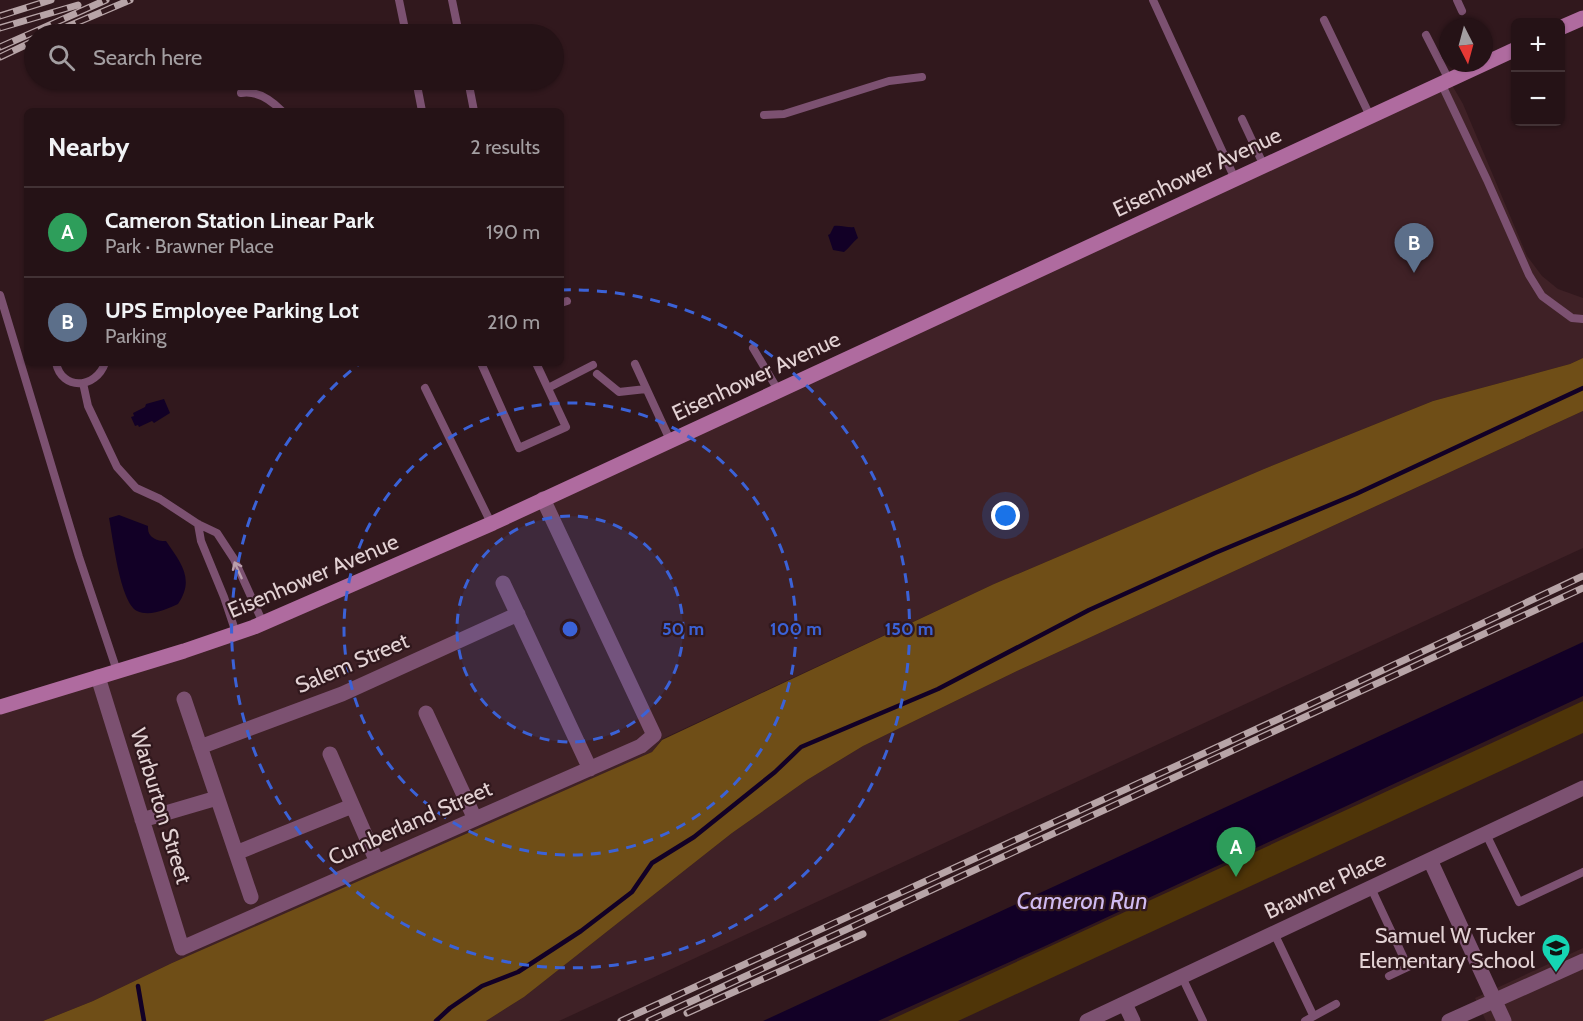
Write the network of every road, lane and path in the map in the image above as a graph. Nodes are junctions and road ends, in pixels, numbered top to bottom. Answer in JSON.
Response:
{"nodes":[{"id":1,"x":399,"y":0,"type":"edge"},
{"id":2,"x":452,"y":0,"type":"edge"},
{"id":3,"x":1153,"y":0,"type":"edge"},
{"id":4,"x":1456,"y":0,"type":"edge"},
{"id":5,"x":1462,"y":11,"type":"dead end"},
{"id":6,"x":1583,"y":18,"type":"edge"},
{"id":7,"x":1324,"y":20,"type":"dead end"},
{"id":8,"x":404,"y":24,"type":"edge"},
{"id":9,"x":457,"y":24,"type":"edge"},
{"id":10,"x":1565,"y":26,"type":"edge"},
{"id":11,"x":1426,"y":35,"type":"dead end"},
{"id":12,"x":1511,"y":51,"type":"edge"},
{"id":13,"x":922,"y":76,"type":"dead end"},
{"id":14,"x":1445,"y":82,"type":"junction"},
{"id":15,"x":418,"y":90,"type":"edge"},
{"id":16,"x":470,"y":90,"type":"edge"},
{"id":17,"x":241,"y":93,"type":"dead end"},
{"id":18,"x":278,"y":108,"type":"edge"},
{"id":19,"x":421,"y":108,"type":"edge"},
{"id":20,"x":473,"y":108,"type":"edge"},
{"id":21,"x":764,"y":115,"type":"dead end"},
{"id":22,"x":1370,"y":116,"type":"junction"},
{"id":23,"x":1242,"y":119,"type":"dead end"},
{"id":24,"x":1264,"y":165,"type":"junction"},
{"id":25,"x":1235,"y":179,"type":"junction"},
{"id":26,"x":0,"y":294,"type":"edge"},
{"id":27,"x":1583,"y":319,"type":"edge"},
{"id":28,"x":753,"y":348,"type":"dead end"},
{"id":29,"x":635,"y":364,"type":"dead end"},
{"id":30,"x":593,"y":365,"type":"dead end"},
{"id":31,"x":57,"y":366,"type":"edge"},
{"id":32,"x":103,"y":366,"type":"edge"},
{"id":33,"x":482,"y":366,"type":"edge"},
{"id":34,"x":537,"y":366,"type":"edge"},
{"id":35,"x":597,"y":374,"type":"dead end"},
{"id":36,"x":83,"y":383,"type":"junction"},
{"id":37,"x":425,"y":388,"type":"dead end"},
{"id":38,"x":548,"y":388,"type":"junction"},
{"id":39,"x":646,"y":389,"type":"junction"},
{"id":40,"x":778,"y":390,"type":"junction"},
{"id":41,"x":670,"y":440,"type":"junction"},
{"id":42,"x":543,"y":499,"type":"junction"},
{"id":43,"x":491,"y":524,"type":"junction"},
{"id":44,"x":198,"y":525,"type":"junction"},
{"id":45,"x":503,"y":583,"type":"dead end"},
{"id":46,"x":518,"y":614,"type":"junction"},
{"id":47,"x":263,"y":623,"type":"junction"},
{"id":48,"x":236,"y":633,"type":"junction"},
{"id":49,"x":117,"y":671,"type":"junction"},
{"id":50,"x":98,"y":677,"type":"junction"},
{"id":51,"x":184,"y":699,"type":"dead end"},
{"id":52,"x":0,"y":707,"type":"edge"},
{"id":53,"x":426,"y":713,"type":"dead end"},
{"id":54,"x":200,"y":747,"type":"junction"},
{"id":55,"x":330,"y":754,"type":"dead end"},
{"id":56,"x":590,"y":768,"type":"junction"},
{"id":57,"x":1582,"y":793,"type":"edge"},
{"id":58,"x":217,"y":798,"type":"junction"},
{"id":59,"x":352,"y":806,"type":"junction"},
{"id":60,"x":475,"y":819,"type":"junction"},
{"id":61,"x":142,"y":820,"type":"junction"},
{"id":62,"x":1486,"y":834,"type":"junction"},
{"id":63,"x":236,"y":853,"type":"junction"},
{"id":64,"x":1430,"y":860,"type":"junction"},
{"id":65,"x":377,"y":862,"type":"junction"},
{"id":66,"x":1583,"y":872,"type":"edge"},
{"id":67,"x":1371,"y":888,"type":"junction"},
{"id":68,"x":251,"y":897,"type":"dead end"},
{"id":69,"x":1274,"y":933,"type":"junction"},
{"id":70,"x":182,"y":948,"type":"joint"},
{"id":71,"x":1423,"y":960,"type":"dead end"},
{"id":72,"x":1583,"y":961,"type":"edge"},
{"id":73,"x":1408,"y":967,"type":"junction"},
{"id":74,"x":1389,"y":976,"type":"dead end"},
{"id":75,"x":1182,"y":977,"type":"junction"},
{"id":76,"x":1495,"y":1000,"type":"junction"},
{"id":77,"x":1125,"y":1004,"type":"junction"},
{"id":78,"x":1336,"y":1004,"type":"dead end"},
{"id":79,"x":1313,"y":1015,"type":"junction"},
{"id":80,"x":1087,"y":1021,"type":"edge"},
{"id":81,"x":1133,"y":1021,"type":"edge"},
{"id":82,"x":1203,"y":1021,"type":"edge"},
{"id":83,"x":1305,"y":1021,"type":"edge"},
{"id":84,"x":1449,"y":1021,"type":"edge"},
{"id":85,"x":1504,"y":1021,"type":"edge"}],
"edges":[{"from":1,"to":8,"type":"lane"},
{"from":2,"to":9,"type":"lane"},
{"from":3,"to":25,"type":"lane"},
{"from":4,"to":5,"type":"lane"},
{"from":6,"to":10,"type":"main road"},
{"from":7,"to":22,"type":"lane"},
{"from":11,"to":14,"type":"lane"},
{"from":12,"to":14,"type":"main road","name":"Eisenhower Avenue"},
{"from":13,"to":21,"type":"lane"},
{"from":14,"to":22,"type":"main road","name":"Eisenhower Avenue"},
{"from":14,"to":27,"type":"lane"},
{"from":15,"to":19,"type":"lane"},
{"from":16,"to":20,"type":"lane"},
{"from":17,"to":18,"type":"lane"},
{"from":22,"to":24,"type":"main road","name":"Eisenhower Avenue"},
{"from":23,"to":24,"type":"lane"},
{"from":24,"to":25,"type":"main road","name":"Eisenhower Avenue"},
{"from":25,"to":40,"type":"main road","name":"Eisenhower Avenue"},
{"from":26,"to":49,"type":"lane"},
{"from":28,"to":40,"type":"lane"},
{"from":29,"to":39,"type":"lane"},
{"from":30,"to":38,"type":"lane"},
{"from":31,"to":36,"type":"lane"},
{"from":32,"to":36,"type":"lane"},
{"from":33,"to":38,"type":"lane"},
{"from":34,"to":38,"type":"lane"},
{"from":35,"to":39,"type":"lane"},
{"from":36,"to":44,"type":"lane"},
{"from":37,"to":43,"type":"lane"},
{"from":39,"to":41,"type":"lane"},
{"from":40,"to":41,"type":"main road","name":"Eisenhower Avenue"},
{"from":41,"to":42,"type":"main road","name":"Eisenhower Avenue"},
{"from":42,"to":43,"type":"main road","name":"Eisenhower Avenue"},
{"from":42,"to":56,"type":"street","name":"Cumberland Street"},
{"from":43,"to":47,"type":"main road","name":"Eisenhower Avenue"},
{"from":47,"to":44,"type":"lane","one_way":true},
{"from":44,"to":48,"type":"lane"},
{"from":45,"to":46,"type":"street"},
{"from":46,"to":54,"type":"street","name":"Salem Street"},
{"from":46,"to":56,"type":"street"},
{"from":47,"to":48,"type":"main road","name":"Eisenhower Avenue"},
{"from":48,"to":49,"type":"main road","name":"Eisenhower Avenue"},
{"from":49,"to":50,"type":"main road","name":"Eisenhower Avenue"},
{"from":50,"to":52,"type":"main road","name":"Eisenhower Avenue"},
{"from":50,"to":61,"type":"street","name":"Warburton Street"},
{"from":51,"to":54,"type":"street"},
{"from":53,"to":60,"type":"street"},
{"from":54,"to":58,"type":"street"},
{"from":55,"to":59,"type":"street"},
{"from":56,"to":60,"type":"street","name":"Cumberland Street"},
{"from":57,"to":62,"type":"street","name":"Brawner Place"},
{"from":58,"to":61,"type":"street"},
{"from":58,"to":63,"type":"street"},
{"from":59,"to":63,"type":"street"},
{"from":59,"to":65,"type":"street"},
{"from":60,"to":65,"type":"street","name":"Cumberland Street"},
{"from":61,"to":70,"type":"street","name":"Warburton Street"},
{"from":62,"to":64,"type":"street","name":"Brawner Place"},
{"from":62,"to":66,"type":"lane"},
{"from":63,"to":68,"type":"street"},
{"from":64,"to":67,"type":"street","name":"Brawner Place"},
{"from":64,"to":76,"type":"street"},
{"from":65,"to":70,"type":"street","name":"Cumberland Street"},
{"from":67,"to":69,"type":"street","name":"Brawner Place"},
{"from":67,"to":73,"type":"lane"},
{"from":69,"to":75,"type":"street","name":"Brawner Place"},
{"from":69,"to":79,"type":"lane"},
{"from":71,"to":73,"type":"lane"},
{"from":72,"to":76,"type":"street"},
{"from":73,"to":74,"type":"lane"},
{"from":75,"to":77,"type":"street","name":"Brawner Place"},
{"from":75,"to":82,"type":"lane"},
{"from":76,"to":84,"type":"street"},
{"from":76,"to":85,"type":"street"},
{"from":77,"to":80,"type":"street","name":"Brawner Place"},
{"from":77,"to":81,"type":"street"},
{"from":78,"to":79,"type":"lane"},
{"from":79,"to":83,"type":"lane"}]}
